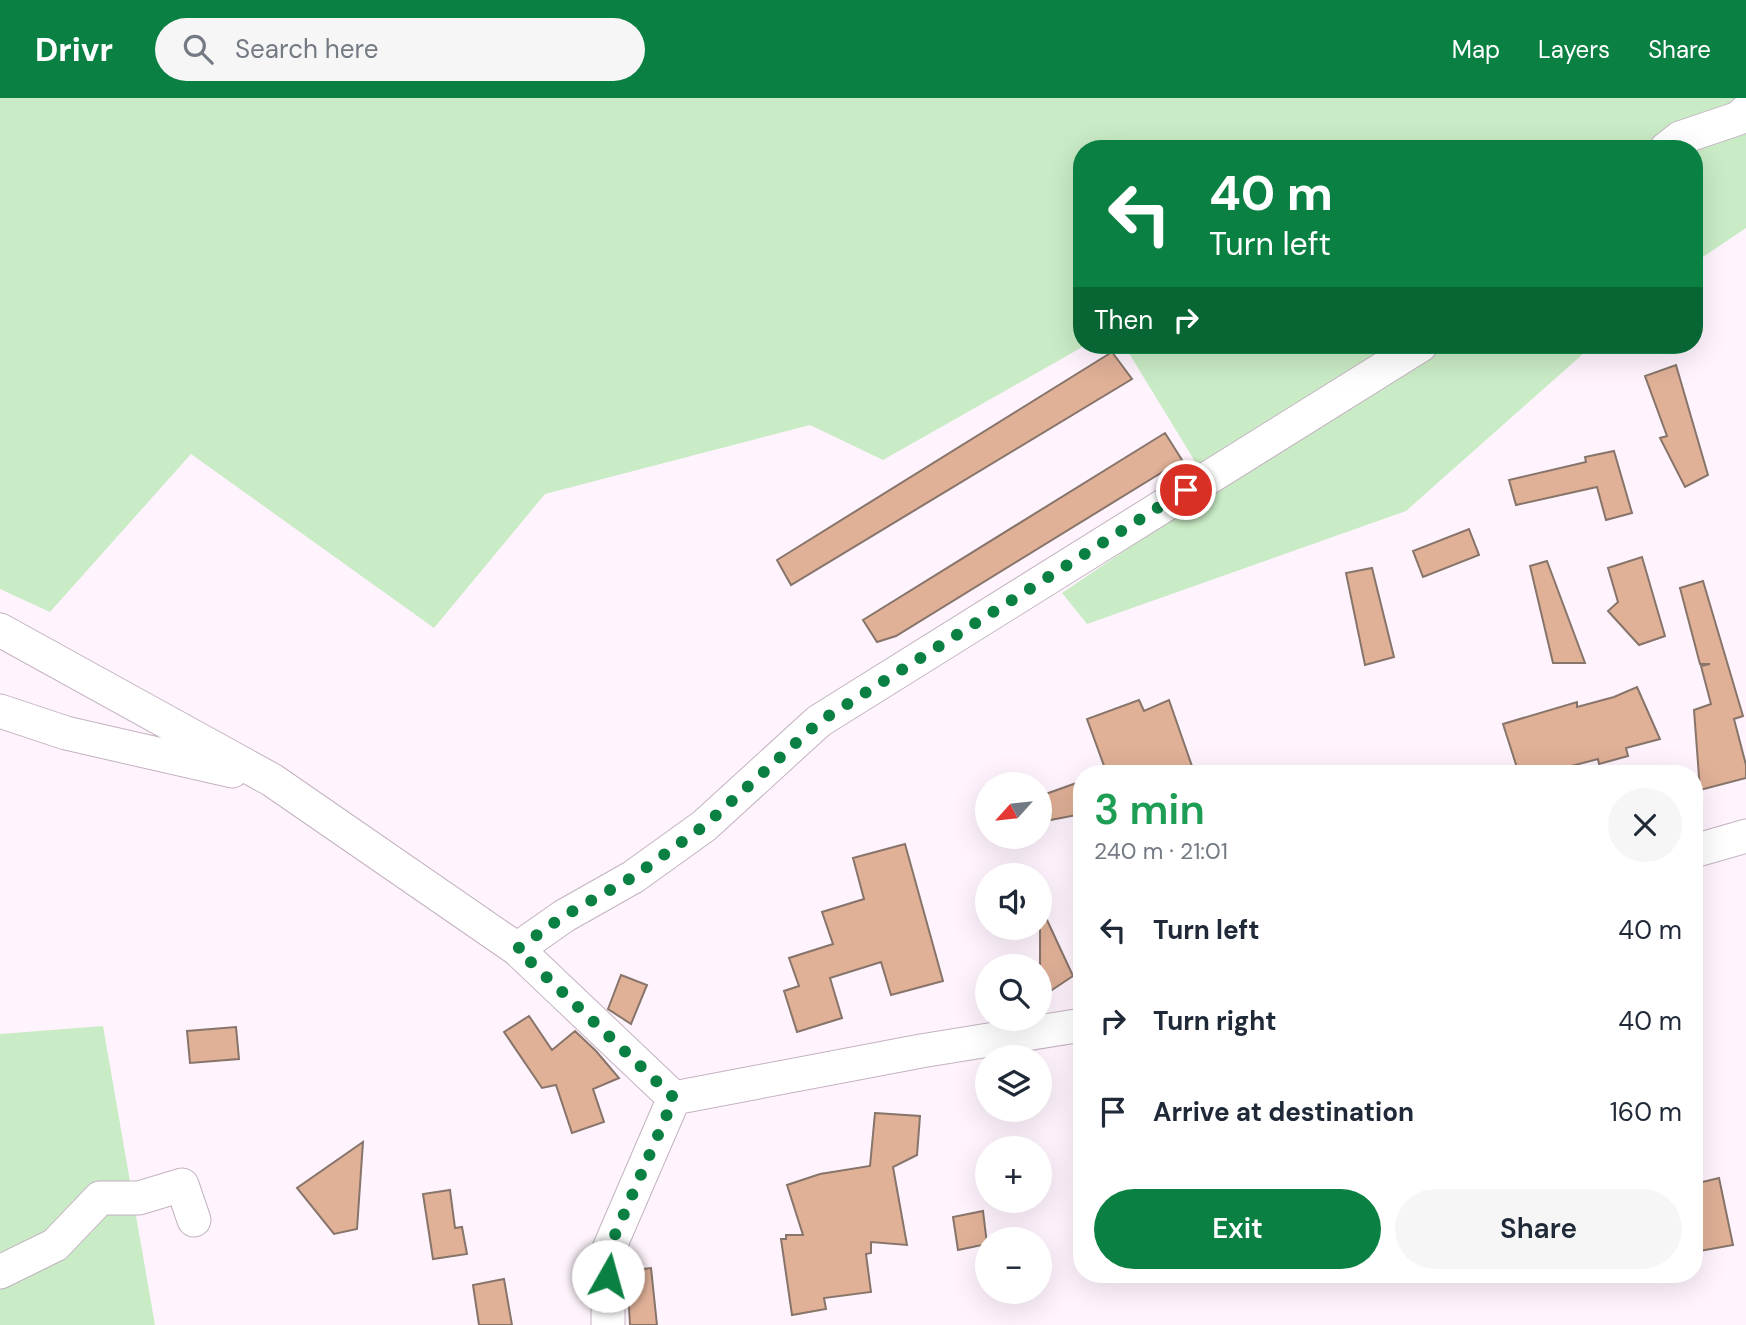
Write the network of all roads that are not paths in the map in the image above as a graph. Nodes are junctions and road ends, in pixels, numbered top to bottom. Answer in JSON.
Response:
{"nodes":[{"id":1,"x":1746,"y":111,"type":"edge"},
{"id":2,"x":1677,"y":140,"type":"edge"},
{"id":3,"x":1407,"y":354,"type":"edge"},
{"id":4,"x":0,"y":630,"type":"edge"},
{"id":5,"x":0,"y":711,"type":"edge"},
{"id":6,"x":272,"y":780,"type":"junction"},
{"id":7,"x":1746,"y":836,"type":"edge"},
{"id":8,"x":1703,"y":848,"type":"edge"},
{"id":9,"x":517,"y":949,"type":"junction"},
{"id":10,"x":1073,"y":1026,"type":"edge"},
{"id":11,"x":674,"y":1098,"type":"junction"},
{"id":12,"x":194,"y":1220,"type":"dead end"},
{"id":13,"x":0,"y":1272,"type":"edge"},
{"id":14,"x":608,"y":1325,"type":"edge"}],
"edges":[{"from":1,"to":2,"type":"street"},
{"from":3,"to":9,"type":"street"},
{"from":4,"to":6,"type":"street"},
{"from":5,"to":6,"type":"street"},
{"from":6,"to":9,"type":"street"},
{"from":7,"to":8,"type":"street"},
{"from":9,"to":11,"type":"street"},
{"from":10,"to":11,"type":"street"},
{"from":11,"to":14,"type":"street"},
{"from":12,"to":13,"type":"street"}]}
